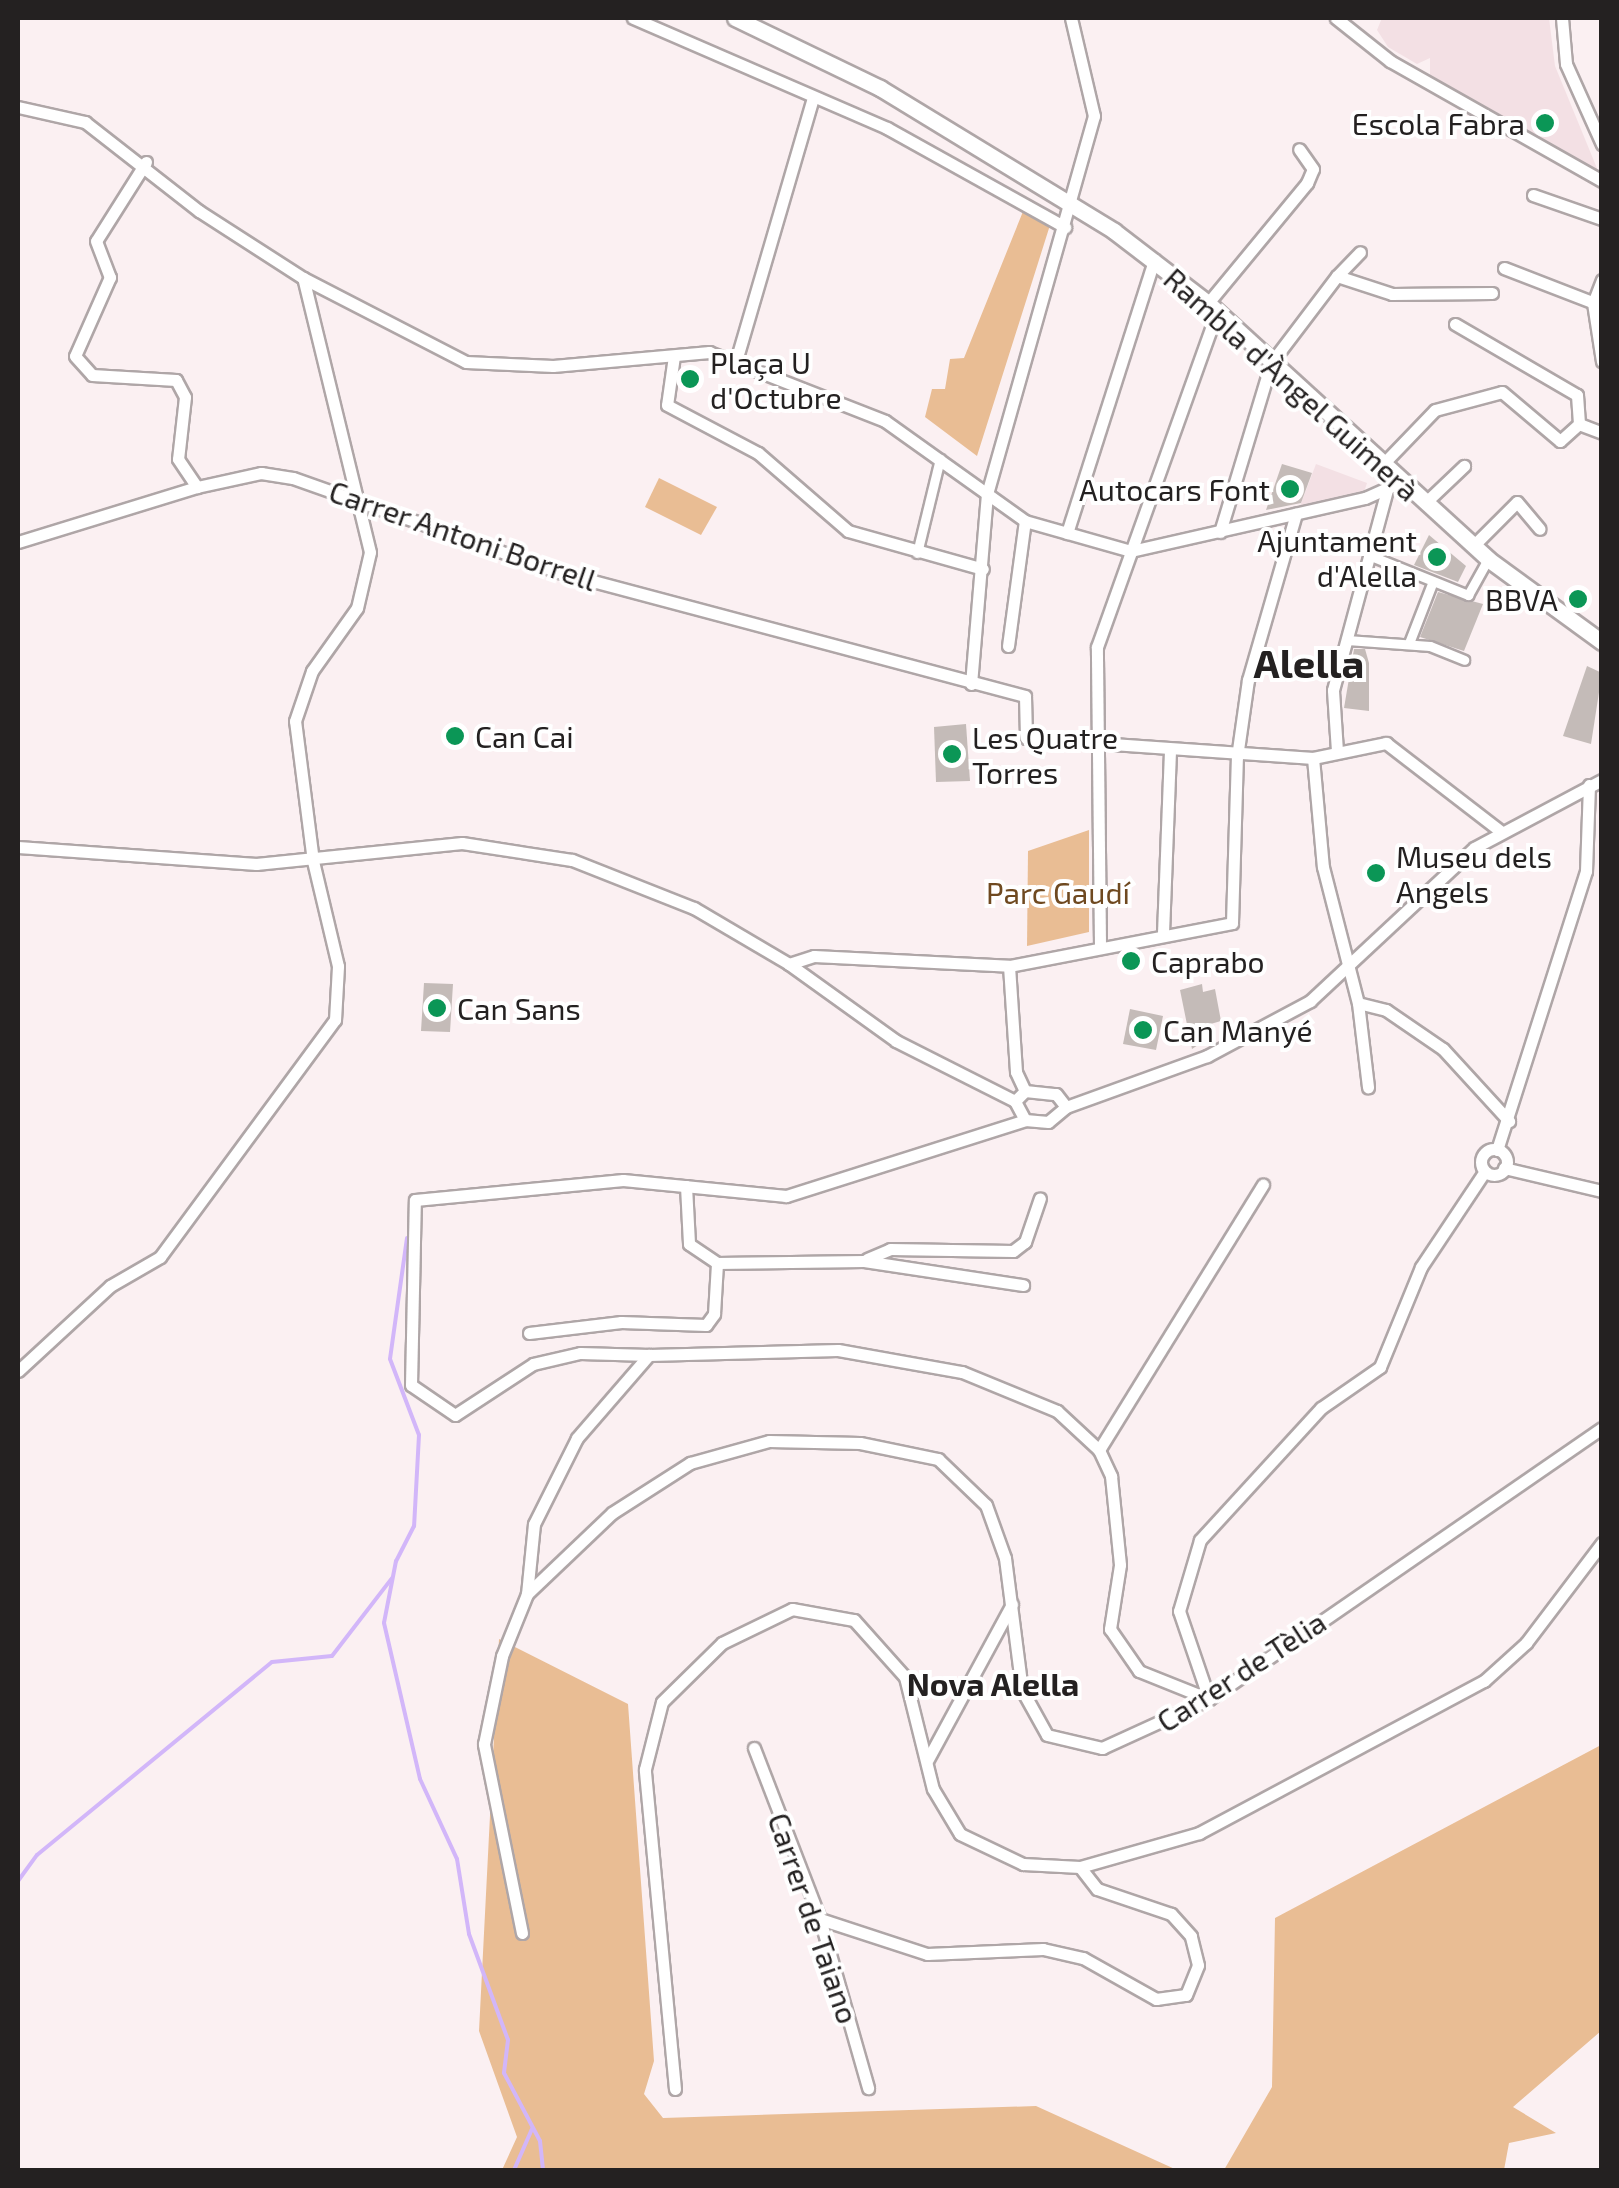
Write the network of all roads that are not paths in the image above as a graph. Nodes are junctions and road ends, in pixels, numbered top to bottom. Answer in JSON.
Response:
{"nodes":[{"id":1,"x":633,"y":18,"type":"edge"},
{"id":2,"x":735,"y":18,"type":"edge"},
{"id":3,"x":1071,"y":18,"type":"edge"},
{"id":4,"x":1336,"y":18,"type":"edge"},
{"id":5,"x":1562,"y":18,"type":"edge"},
{"id":6,"x":812,"y":101,"type":"junction"},
{"id":7,"x":18,"y":107,"type":"edge"},
{"id":8,"x":1602,"y":144,"type":"edge"},
{"id":9,"x":1298,"y":149,"type":"dead end"},
{"id":10,"x":146,"y":162,"type":"junction"},
{"id":11,"x":1602,"y":181,"type":"edge"},
{"id":12,"x":1532,"y":195,"type":"dead end"},
{"id":13,"x":1074,"y":203,"type":"junction"},
{"id":14,"x":1602,"y":219,"type":"edge"},
{"id":15,"x":1065,"y":227,"type":"junction"},
{"id":16,"x":1360,"y":252,"type":"dead end"},
{"id":17,"x":1154,"y":260,"type":"junction"},
{"id":18,"x":1504,"y":268,"type":"dead end"},
{"id":19,"x":1336,"y":276,"type":"junction"},
{"id":20,"x":303,"y":278,"type":"junction"},
{"id":21,"x":1602,"y":280,"type":"edge"},
{"id":22,"x":1492,"y":293,"type":"dead end"},
{"id":23,"x":1597,"y":304,"type":"edge"},
{"id":24,"x":1212,"y":307,"type":"junction"},
{"id":25,"x":1455,"y":324,"type":"dead end"},
{"id":26,"x":674,"y":356,"type":"junction"},
{"id":27,"x":736,"y":361,"type":"junction"},
{"id":28,"x":1602,"y":361,"type":"edge"},
{"id":29,"x":1272,"y":363,"type":"junction"},
{"id":30,"x":1578,"y":424,"type":"junction"},
{"id":31,"x":1602,"y":433,"type":"edge"},
{"id":32,"x":940,"y":460,"type":"junction"},
{"id":33,"x":1382,"y":465,"type":"junction"},
{"id":34,"x":1464,"y":466,"type":"dead end"},
{"id":35,"x":197,"y":486,"type":"junction"},
{"id":36,"x":1394,"y":486,"type":"junction"},
{"id":37,"x":987,"y":494,"type":"junction"},
{"id":38,"x":360,"y":500,"type":"junction"},
{"id":39,"x":1425,"y":504,"type":"junction"},
{"id":40,"x":1296,"y":514,"type":"junction"},
{"id":41,"x":1025,"y":520,"type":"junction"},
{"id":42,"x":1540,"y":529,"type":"dead end"},
{"id":43,"x":1220,"y":532,"type":"junction"},
{"id":44,"x":1067,"y":533,"type":"junction"},
{"id":45,"x":18,"y":542,"type":"edge"},
{"id":46,"x":1472,"y":546,"type":"junction"},
{"id":47,"x":1131,"y":551,"type":"junction"},
{"id":48,"x":917,"y":553,"type":"junction"},
{"id":49,"x":1372,"y":556,"type":"junction"},
{"id":50,"x":1488,"y":559,"type":"junction"},
{"id":51,"x":983,"y":569,"type":"junction"},
{"id":52,"x":1433,"y":581,"type":"junction"},
{"id":53,"x":1347,"y":642,"type":"junction"},
{"id":54,"x":1602,"y":642,"type":"edge"},
{"id":55,"x":1409,"y":643,"type":"junction"},
{"id":56,"x":1008,"y":646,"type":"dead end"},
{"id":57,"x":1464,"y":660,"type":"dead end"},
{"id":58,"x":971,"y":684,"type":"junction"},
{"id":59,"x":1098,"y":744,"type":"junction"},
{"id":60,"x":1170,"y":750,"type":"junction"},
{"id":61,"x":1338,"y":751,"type":"junction"},
{"id":62,"x":1237,"y":757,"type":"junction"},
{"id":63,"x":1313,"y":758,"type":"junction"},
{"id":64,"x":1595,"y":783,"type":"edge"},
{"id":65,"x":1499,"y":830,"type":"junction"},
{"id":66,"x":18,"y":846,"type":"edge"},
{"id":67,"x":313,"y":862,"type":"junction"},
{"id":68,"x":1163,"y":933,"type":"junction"},
{"id":69,"x":1100,"y":944,"type":"junction"},
{"id":70,"x":789,"y":964,"type":"junction"},
{"id":71,"x":1009,"y":966,"type":"junction"},
{"id":72,"x":1344,"y":969,"type":"junction"},
{"id":73,"x":1358,"y":1002,"type":"junction"},
{"id":74,"x":1368,"y":1088,"type":"dead end"},
{"id":75,"x":1025,"y":1091,"type":"junction"},
{"id":76,"x":1015,"y":1101,"type":"junction"},
{"id":77,"x":1066,"y":1107,"type":"junction"},
{"id":78,"x":1025,"y":1120,"type":"junction"},
{"id":79,"x":1509,"y":1121,"type":"junction"},
{"id":80,"x":1497,"y":1150,"type":"junction"},
{"id":81,"x":1504,"y":1168,"type":"junction"},
{"id":82,"x":1485,"y":1171,"type":"junction"},
{"id":83,"x":1263,"y":1184,"type":"dead end"},
{"id":84,"x":686,"y":1186,"type":"junction"},
{"id":85,"x":1602,"y":1191,"type":"edge"},
{"id":86,"x":1040,"y":1198,"type":"dead end"},
{"id":87,"x":864,"y":1261,"type":"junction"},
{"id":88,"x":717,"y":1263,"type":"junction"},
{"id":89,"x":1023,"y":1285,"type":"dead end"},
{"id":90,"x":528,"y":1333,"type":"dead end"},
{"id":91,"x":649,"y":1355,"type":"junction"},
{"id":92,"x":18,"y":1371,"type":"edge"},
{"id":93,"x":1602,"y":1428,"type":"edge"},
{"id":94,"x":1099,"y":1450,"type":"junction"},
{"id":95,"x":1602,"y":1543,"type":"edge"},
{"id":96,"x":527,"y":1594,"type":"junction"},
{"id":97,"x":1012,"y":1603,"type":"junction"},
{"id":98,"x":1209,"y":1699,"type":"junction"},
{"id":99,"x":754,"y":1748,"type":"dead end"},
{"id":100,"x":928,"y":1759,"type":"junction"},
{"id":101,"x":1080,"y":1867,"type":"junction"},
{"id":102,"x":820,"y":1919,"type":"junction"},
{"id":103,"x":522,"y":1933,"type":"dead end"},
{"id":104,"x":868,"y":2088,"type":"dead end"},
{"id":105,"x":675,"y":2089,"type":"dead end"}],
"edges":[{"from":1,"to":6,"type":"street"},
{"from":2,"to":13,"type":"main road","name":"Rambla d'Àngel Guimerà"},
{"from":3,"to":13,"type":"street"},
{"from":4,"to":11,"type":"street"},
{"from":5,"to":8,"type":"street"},
{"from":6,"to":15,"type":"street"},
{"from":6,"to":27,"type":"street"},
{"from":7,"to":10,"type":"street"},
{"from":9,"to":24,"type":"street"},
{"from":10,"to":20,"type":"street"},
{"from":10,"to":35,"type":"street"},
{"from":12,"to":14,"type":"street"},
{"from":13,"to":15,"type":"street"},
{"from":13,"to":17,"type":"main road","name":"Rambla d'Àngel Guimerà"},
{"from":15,"to":37,"type":"street"},
{"from":16,"to":19,"type":"street"},
{"from":17,"to":24,"type":"main road","name":"Rambla d'Àngel Guimerà"},
{"from":17,"to":44,"type":"street"},
{"from":18,"to":23,"type":"street"},
{"from":19,"to":22,"type":"street"},
{"from":19,"to":29,"type":"street"},
{"from":20,"to":26,"type":"street"},
{"from":20,"to":38,"type":"street"},
{"from":21,"to":23,"type":"street"},
{"from":23,"to":28,"type":"street"},
{"from":24,"to":29,"type":"main road","name":"Rambla d'Àngel Guimerà"},
{"from":24,"to":47,"type":"street"},
{"from":25,"to":30,"type":"street"},
{"from":26,"to":27,"type":"street"},
{"from":26,"to":48,"type":"street"},
{"from":27,"to":32,"type":"street"},
{"from":29,"to":33,"type":"main road","name":"Rambla d'Àngel Guimerà"},
{"from":29,"to":43,"type":"street"},
{"from":30,"to":31,"type":"street"},
{"from":30,"to":33,"type":"street"},
{"from":32,"to":37,"type":"street"},
{"from":32,"to":48,"type":"street"},
{"from":33,"to":36,"type":"main road","name":"Rambla d'Àngel Guimerà"},
{"from":34,"to":39,"type":"street"},
{"from":35,"to":38,"type":"street","name":"Carrer Antoni Borrell"},
{"from":35,"to":45,"type":"street","name":"Carrer Antoni Borrell"},
{"from":36,"to":39,"type":"main road","name":"Rambla d'Àngel Guimerà"},
{"from":36,"to":40,"type":"street"},
{"from":36,"to":49,"type":"street"},
{"from":37,"to":41,"type":"street"},
{"from":37,"to":51,"type":"street"},
{"from":38,"to":58,"type":"street","name":"Carrer Antoni Borrell"},
{"from":38,"to":67,"type":"street"},
{"from":39,"to":46,"type":"main road","name":"Rambla d'Àngel Guimerà"},
{"from":40,"to":43,"type":"street"},
{"from":40,"to":62,"type":"street"},
{"from":41,"to":44,"type":"street"},
{"from":41,"to":56,"type":"street"},
{"from":42,"to":46,"type":"street"},
{"from":43,"to":47,"type":"street"},
{"from":44,"to":47,"type":"street"},
{"from":46,"to":50,"type":"main road","name":"Rambla d'Àngel Guimerà"},
{"from":47,"to":59,"type":"street"},
{"from":48,"to":51,"type":"street"},
{"from":49,"to":52,"type":"street"},
{"from":49,"to":53,"type":"street"},
{"from":50,"to":52,"type":"street"},
{"from":50,"to":54,"type":"main road","name":"Rambla d'Àngel Guimerà"},
{"from":51,"to":58,"type":"street"},
{"from":52,"to":55,"type":"street"},
{"from":53,"to":55,"type":"street"},
{"from":53,"to":61,"type":"street"},
{"from":55,"to":57,"type":"street"},
{"from":58,"to":59,"type":"street","name":"Carrer Antoni Borrell"},
{"from":59,"to":60,"type":"street"},
{"from":59,"to":69,"type":"street"},
{"from":60,"to":62,"type":"street"},
{"from":60,"to":68,"type":"street"},
{"from":61,"to":63,"type":"street"},
{"from":61,"to":65,"type":"street"},
{"from":62,"to":63,"type":"street"},
{"from":62,"to":68,"type":"street"},
{"from":63,"to":72,"type":"street"},
{"from":64,"to":65,"type":"street"},
{"from":64,"to":79,"type":"street"},
{"from":65,"to":72,"type":"street"},
{"from":66,"to":67,"type":"street"},
{"from":67,"to":70,"type":"street"},
{"from":67,"to":92,"type":"street"},
{"from":68,"to":69,"type":"street"},
{"from":69,"to":71,"type":"street"},
{"from":70,"to":71,"type":"street"},
{"from":70,"to":76,"type":"street"},
{"from":71,"to":75,"type":"street"},
{"from":72,"to":73,"type":"street"},
{"from":72,"to":77,"type":"street"},
{"from":73,"to":74,"type":"street"},
{"from":73,"to":79,"type":"street"},
{"from":75,"to":76,"type":"street"},
{"from":75,"to":77,"type":"street"},
{"from":76,"to":78,"type":"street"},
{"from":77,"to":78,"type":"street"},
{"from":78,"to":84,"type":"street"},
{"from":79,"to":80,"type":"street"},
{"from":80,"to":81,"type":"street"},
{"from":80,"to":82,"type":"street"},
{"from":81,"to":82,"type":"street"},
{"from":81,"to":85,"type":"street"},
{"from":82,"to":98,"type":"street"},
{"from":83,"to":94,"type":"street"},
{"from":84,"to":88,"type":"street"},
{"from":84,"to":91,"type":"street"},
{"from":86,"to":87,"type":"street"},
{"from":87,"to":88,"type":"street"},
{"from":87,"to":89,"type":"street"},
{"from":88,"to":90,"type":"street"},
{"from":91,"to":94,"type":"street"},
{"from":91,"to":96,"type":"street"},
{"from":93,"to":98,"type":"street","name":"Carrer de Tèlia"},
{"from":94,"to":98,"type":"street"},
{"from":95,"to":101,"type":"street"},
{"from":96,"to":97,"type":"street","name":"Carrer de Tèlia"},
{"from":96,"to":103,"type":"street","name":"Carrer de Tèlia"},
{"from":97,"to":98,"type":"street","name":"Carrer de Tèlia"},
{"from":97,"to":100,"type":"street"},
{"from":99,"to":102,"type":"street","name":"Carrer de Taiano"},
{"from":100,"to":101,"type":"street"},
{"from":100,"to":105,"type":"street"},
{"from":101,"to":102,"type":"street"},
{"from":102,"to":104,"type":"street","name":"Carrer de Taiano"}]}
